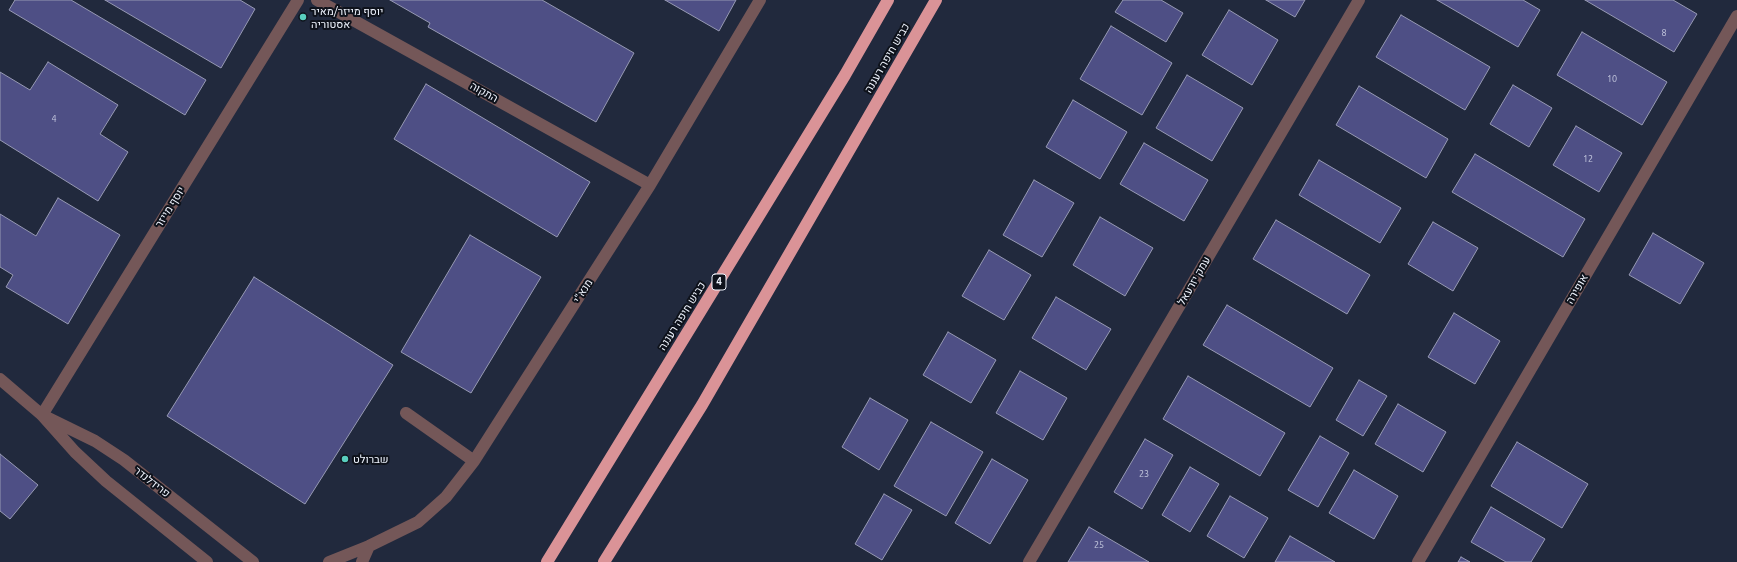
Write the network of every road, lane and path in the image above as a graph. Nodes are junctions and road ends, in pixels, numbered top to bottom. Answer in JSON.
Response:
{"nodes":[{"id":1,"x":298,"y":0,"type":"edge"},
{"id":2,"x":317,"y":0,"type":"edge"},
{"id":3,"x":760,"y":0,"type":"edge"},
{"id":4,"x":888,"y":0,"type":"edge"},
{"id":5,"x":936,"y":0,"type":"edge"},
{"id":6,"x":1359,"y":0,"type":"edge"},
{"id":7,"x":1737,"y":16,"type":"edge"},
{"id":8,"x":650,"y":185,"type":"junction"},
{"id":9,"x":0,"y":379,"type":"edge"},
{"id":10,"x":42,"y":414,"type":"junction"},
{"id":11,"x":406,"y":414,"type":"dead end"},
{"id":12,"x":474,"y":461,"type":"junction"},
{"id":13,"x":369,"y":546,"type":"junction"},
{"id":14,"x":207,"y":562,"type":"edge"},
{"id":15,"x":253,"y":562,"type":"edge"},
{"id":16,"x":329,"y":562,"type":"edge"},
{"id":17,"x":362,"y":562,"type":"edge"},
{"id":18,"x":547,"y":562,"type":"edge"},
{"id":19,"x":604,"y":562,"type":"edge"},
{"id":20,"x":1028,"y":562,"type":"edge"},
{"id":21,"x":1418,"y":562,"type":"edge"}],
"edges":[{"from":1,"to":10,"type":"street","name":"יוסף מייזר"},
{"from":2,"to":8,"type":"street","name":"התקוה"},
{"from":3,"to":8,"type":"street","name":"מנא\"י"},
{"from":4,"to":18,"type":"highway","name":"כביש חיפה רעננה","number":"4"},
{"from":5,"to":19,"type":"highway","name":"כביש חיפה רעננה"},
{"from":6,"to":20,"type":"street","name":"עמק יזרעאל"},
{"from":7,"to":21,"type":"street","name":"אופירה"},
{"from":8,"to":12,"type":"street","name":"מנא\"י"},
{"from":9,"to":10,"type":"street","name":"פרידלנדר"},
{"from":10,"to":14,"type":"street","name":"פרידלנדר"},
{"from":10,"to":15,"type":"street","name":"פרידלנדר"},
{"from":11,"to":12,"type":"street"},
{"from":12,"to":13,"type":"street","name":"מנא\"י"},
{"from":13,"to":16,"type":"street","name":"מנא\"י"},
{"from":13,"to":17,"type":"street"}]}
